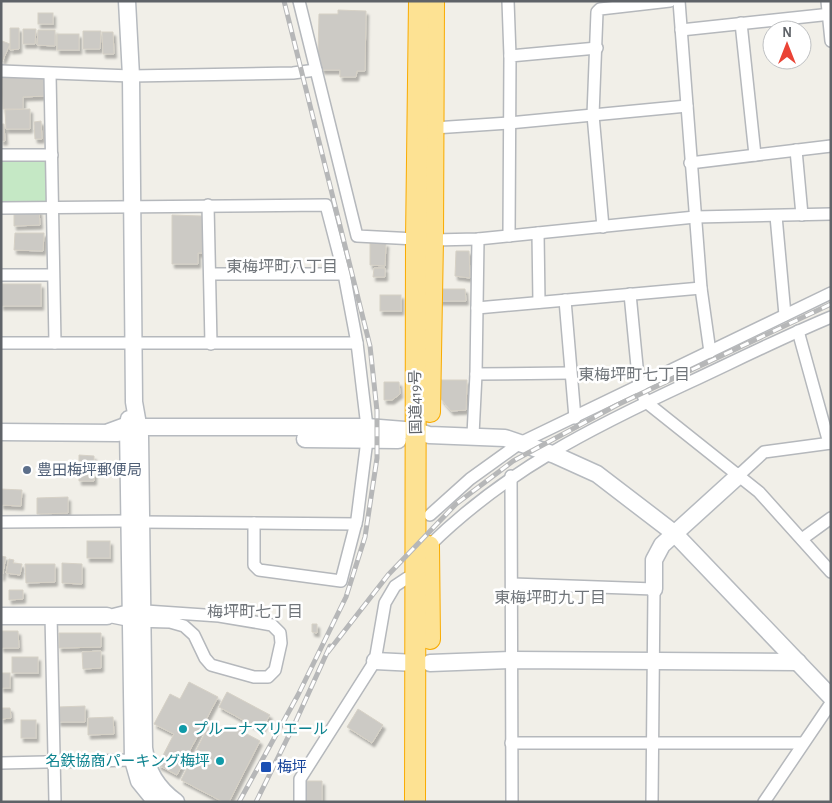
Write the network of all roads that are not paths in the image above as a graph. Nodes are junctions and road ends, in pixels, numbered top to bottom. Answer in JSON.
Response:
{"nodes":[{"id":1,"x":128,"y":1,"type":"edge"},
{"id":2,"x":299,"y":1,"type":"edge"},
{"id":3,"x":419,"y":1,"type":"edge"},
{"id":4,"x":434,"y":1,"type":"edge"},
{"id":5,"x":508,"y":1,"type":"edge"},
{"id":6,"x":670,"y":1,"type":"edge"},
{"id":7,"x":679,"y":1,"type":"edge"},
{"id":8,"x":827,"y":1,"type":"edge"},
{"id":9,"x":830,"y":15,"type":"edge"},
{"id":10,"x":741,"y":23,"type":"junction"},
{"id":11,"x":681,"y":30,"type":"junction"},
{"id":12,"x":831,"y":41,"type":"edge"},
{"id":13,"x":598,"y":48,"type":"junction"},
{"id":14,"x":510,"y":56,"type":"junction"},
{"id":15,"x":316,"y":70,"type":"junction"},
{"id":16,"x":1,"y":71,"type":"edge"},
{"id":17,"x":50,"y":74,"type":"junction"},
{"id":18,"x":131,"y":76,"type":"junction"},
{"id":19,"x":687,"y":106,"type":"junction"},
{"id":20,"x":593,"y":116,"type":"junction"},
{"id":21,"x":509,"y":123,"type":"junction"},
{"id":22,"x":434,"y":128,"type":"junction"},
{"id":23,"x":831,"y":146,"type":"edge"},
{"id":24,"x":796,"y":150,"type":"junction"},
{"id":25,"x":1,"y":155,"type":"edge"},
{"id":26,"x":52,"y":155,"type":"junction"},
{"id":27,"x":755,"y":155,"type":"junction"},
{"id":28,"x":690,"y":163,"type":"junction"},
{"id":29,"x":132,"y":205,"type":"junction"},
{"id":30,"x":208,"y":205,"type":"junction"},
{"id":31,"x":53,"y":207,"type":"junction"},
{"id":32,"x":1,"y":208,"type":"edge"},
{"id":33,"x":831,"y":214,"type":"edge"},
{"id":34,"x":802,"y":215,"type":"junction"},
{"id":35,"x":776,"y":216,"type":"junction"},
{"id":36,"x":695,"y":217,"type":"junction"},
{"id":37,"x":603,"y":227,"type":"junction"},
{"id":38,"x":538,"y":232,"type":"junction"},
{"id":39,"x":509,"y":236,"type":"junction"},
{"id":40,"x":478,"y":239,"type":"junction"},
{"id":41,"x":424,"y":240,"type":"junction"},
{"id":42,"x":210,"y":274,"type":"junction"},
{"id":43,"x":344,"y":274,"type":"junction"},
{"id":44,"x":1,"y":275,"type":"edge"},
{"id":45,"x":53,"y":275,"type":"junction"},
{"id":46,"x":701,"y":288,"type":"junction"},
{"id":47,"x":630,"y":294,"type":"junction"},
{"id":48,"x":831,"y":294,"type":"edge"},
{"id":49,"x":565,"y":300,"type":"junction"},
{"id":50,"x":539,"y":302,"type":"junction"},
{"id":51,"x":477,"y":308,"type":"junction"},
{"id":52,"x":785,"y":315,"type":"junction"},
{"id":53,"x":831,"y":317,"type":"edge"},
{"id":54,"x":798,"y":331,"type":"junction"},
{"id":55,"x":1,"y":342,"type":"edge"},
{"id":56,"x":134,"y":342,"type":"junction"},
{"id":57,"x":55,"y":343,"type":"junction"},
{"id":58,"x":357,"y":343,"type":"junction"},
{"id":59,"x":211,"y":344,"type":"junction"},
{"id":60,"x":710,"y":352,"type":"junction"},
{"id":61,"x":570,"y":373,"type":"junction"},
{"id":62,"x":476,"y":374,"type":"junction"},
{"id":63,"x":638,"y":387,"type":"junction"},
{"id":64,"x":646,"y":402,"type":"junction"},
{"id":65,"x":575,"y":418,"type":"junction"},
{"id":66,"x":134,"y":431,"type":"junction"},
{"id":67,"x":1,"y":432,"type":"edge"},
{"id":68,"x":367,"y":433,"type":"junction"},
{"id":69,"x":421,"y":435,"type":"junction"},
{"id":70,"x":473,"y":435,"type":"junction"},
{"id":71,"x":520,"y":443,"type":"junction"},
{"id":72,"x":830,"y":443,"type":"edge"},
{"id":73,"x":548,"y":452,"type":"junction"},
{"id":74,"x":511,"y":476,"type":"junction"},
{"id":75,"x":738,"y":476,"type":"junction"},
{"id":76,"x":430,"y":515,"type":"junction"},
{"id":77,"x":831,"y":518,"type":"edge"},
{"id":78,"x":1,"y":522,"type":"edge"},
{"id":79,"x":135,"y":522,"type":"junction"},
{"id":80,"x":254,"y":523,"type":"junction"},
{"id":81,"x":356,"y":524,"type":"junction"},
{"id":82,"x":674,"y":533,"type":"junction"},
{"id":83,"x":802,"y":539,"type":"junction"},
{"id":84,"x":429,"y":546,"type":"junction"},
{"id":85,"x":831,"y":572,"type":"edge"},
{"id":86,"x":415,"y":576,"type":"junction"},
{"id":87,"x":513,"y":584,"type":"junction"},
{"id":88,"x":654,"y":589,"type":"junction"},
{"id":89,"x":1,"y":616,"type":"edge"},
{"id":90,"x":51,"y":616,"type":"junction"},
{"id":91,"x":107,"y":616,"type":"joint"},
{"id":92,"x":137,"y":616,"type":"junction"},
{"id":93,"x":513,"y":660,"type":"junction"},
{"id":94,"x":375,"y":661,"type":"junction"},
{"id":95,"x":798,"y":662,"type":"junction"},
{"id":96,"x":423,"y":663,"type":"junction"},
{"id":97,"x":653,"y":663,"type":"junction"},
{"id":98,"x":831,"y":697,"type":"edge"},
{"id":99,"x":831,"y":703,"type":"edge"},
{"id":100,"x":511,"y":743,"type":"junction"},
{"id":101,"x":802,"y":743,"type":"junction"},
{"id":102,"x":653,"y":745,"type":"junction"},
{"id":103,"x":132,"y":760,"type":"junction"},
{"id":104,"x":1,"y":763,"type":"edge"},
{"id":105,"x":54,"y":763,"type":"junction"},
{"id":106,"x":54,"y":802,"type":"edge"},
{"id":107,"x":156,"y":802,"type":"edge"},
{"id":108,"x":176,"y":802,"type":"edge"},
{"id":109,"x":300,"y":802,"type":"edge"},
{"id":110,"x":415,"y":802,"type":"edge"},
{"id":111,"x":429,"y":802,"type":"edge"},
{"id":112,"x":512,"y":802,"type":"edge"},
{"id":113,"x":652,"y":802,"type":"edge"},
{"id":114,"x":764,"y":802,"type":"edge"}],
"edges":[{"from":1,"to":18,"type":"street"},
{"from":2,"to":15,"type":"street"},
{"from":3,"to":41,"type":"highway","name":"国道419号"},
{"from":4,"to":22,"type":"highway","name":"国道419号"},
{"from":5,"to":14,"type":"street"},
{"from":6,"to":13,"type":"street"},
{"from":7,"to":11,"type":"street"},
{"from":8,"to":9,"type":"street"},
{"from":9,"to":10,"type":"street"},
{"from":9,"to":12,"type":"street"},
{"from":10,"to":11,"type":"street"},
{"from":10,"to":27,"type":"street"},
{"from":11,"to":19,"type":"street"},
{"from":13,"to":14,"type":"street"},
{"from":13,"to":20,"type":"street"},
{"from":14,"to":21,"type":"street"},
{"from":15,"to":18,"type":"street"},
{"from":15,"to":41,"type":"street"},
{"from":16,"to":17,"type":"street"},
{"from":17,"to":18,"type":"street"},
{"from":17,"to":26,"type":"street"},
{"from":18,"to":29,"type":"street"},
{"from":19,"to":20,"type":"street"},
{"from":19,"to":28,"type":"street"},
{"from":20,"to":21,"type":"street"},
{"from":20,"to":37,"type":"street"},
{"from":21,"to":22,"type":"street"},
{"from":21,"to":39,"type":"street"},
{"from":22,"to":41,"type":"highway","name":"国道419号"},
{"from":23,"to":24,"type":"street"},
{"from":24,"to":27,"type":"street"},
{"from":24,"to":34,"type":"street"},
{"from":25,"to":26,"type":"street"},
{"from":26,"to":31,"type":"street"},
{"from":27,"to":28,"type":"street"},
{"from":28,"to":36,"type":"street"},
{"from":29,"to":30,"type":"street"},
{"from":29,"to":31,"type":"street"},
{"from":29,"to":56,"type":"street"},
{"from":30,"to":42,"type":"street"},
{"from":30,"to":43,"type":"street"},
{"from":31,"to":32,"type":"street"},
{"from":31,"to":45,"type":"street"},
{"from":33,"to":34,"type":"street"},
{"from":34,"to":35,"type":"street"},
{"from":35,"to":36,"type":"street"},
{"from":35,"to":52,"type":"street"},
{"from":36,"to":37,"type":"street"},
{"from":36,"to":46,"type":"street"},
{"from":37,"to":38,"type":"street"},
{"from":38,"to":39,"type":"street"},
{"from":38,"to":50,"type":"street"},
{"from":39,"to":40,"type":"street"},
{"from":40,"to":41,"type":"street"},
{"from":40,"to":51,"type":"street"},
{"from":41,"to":69,"type":"highway","name":"国道419号"},
{"from":42,"to":43,"type":"street"},
{"from":42,"to":59,"type":"street"},
{"from":43,"to":58,"type":"street"},
{"from":44,"to":45,"type":"street"},
{"from":45,"to":57,"type":"street"},
{"from":46,"to":47,"type":"street"},
{"from":46,"to":60,"type":"street"},
{"from":47,"to":49,"type":"street"},
{"from":47,"to":63,"type":"street"},
{"from":48,"to":52,"type":"street"},
{"from":49,"to":50,"type":"street"},
{"from":49,"to":61,"type":"street"},
{"from":50,"to":51,"type":"street"},
{"from":51,"to":62,"type":"street"},
{"from":52,"to":60,"type":"street"},
{"from":53,"to":54,"type":"street"},
{"from":54,"to":64,"type":"street"},
{"from":54,"to":72,"type":"street"},
{"from":55,"to":57,"type":"street"},
{"from":56,"to":57,"type":"street"},
{"from":56,"to":59,"type":"street"},
{"from":56,"to":66,"type":"street"},
{"from":58,"to":59,"type":"street"},
{"from":58,"to":68,"type":"street"},
{"from":60,"to":63,"type":"street"},
{"from":61,"to":62,"type":"street"},
{"from":61,"to":65,"type":"street"},
{"from":62,"to":70,"type":"street"},
{"from":63,"to":64,"type":"street"},
{"from":63,"to":65,"type":"street"},
{"from":64,"to":73,"type":"street"},
{"from":64,"to":75,"type":"street"},
{"from":65,"to":71,"type":"street"},
{"from":66,"to":67,"type":"street"},
{"from":66,"to":68,"type":"street"},
{"from":66,"to":79,"type":"street"},
{"from":68,"to":69,"type":"street"},
{"from":68,"to":81,"type":"street"},
{"from":69,"to":70,"type":"street"},
{"from":69,"to":76,"type":"highway","name":"国道419号"},
{"from":69,"to":86,"type":"highway","name":"国道419号"},
{"from":70,"to":71,"type":"street"},
{"from":71,"to":73,"type":"street"},
{"from":71,"to":76,"type":"street"},
{"from":72,"to":75,"type":"street"},
{"from":73,"to":74,"type":"street"},
{"from":73,"to":82,"type":"street"},
{"from":74,"to":84,"type":"street"},
{"from":74,"to":87,"type":"street"},
{"from":75,"to":82,"type":"street"},
{"from":75,"to":83,"type":"street"},
{"from":76,"to":84,"type":"highway","name":"国道419号"},
{"from":77,"to":83,"type":"street"},
{"from":78,"to":79,"type":"street"},
{"from":79,"to":80,"type":"street"},
{"from":79,"to":92,"type":"street"},
{"from":80,"to":81,"type":"street"},
{"from":80,"to":81,"type":"street"},
{"from":82,"to":88,"type":"street"},
{"from":82,"to":95,"type":"street"},
{"from":83,"to":85,"type":"street"},
{"from":84,"to":96,"type":"highway","name":"国道419号"},
{"from":86,"to":94,"type":"street"},
{"from":86,"to":96,"type":"highway","name":"国道419号"},
{"from":87,"to":88,"type":"street"},
{"from":87,"to":93,"type":"street"},
{"from":88,"to":97,"type":"street"},
{"from":89,"to":90,"type":"street"},
{"from":90,"to":91,"type":"street"},
{"from":90,"to":105,"type":"street"},
{"from":91,"to":92,"type":"street"},
{"from":92,"to":92,"type":"street"},
{"from":92,"to":103,"type":"street"},
{"from":92,"to":108,"type":"street"},
{"from":93,"to":96,"type":"street"},
{"from":93,"to":97,"type":"street"},
{"from":93,"to":100,"type":"street"},
{"from":94,"to":96,"type":"street"},
{"from":94,"to":109,"type":"street"},
{"from":95,"to":97,"type":"street"},
{"from":95,"to":98,"type":"street"},
{"from":96,"to":110,"type":"highway","name":"国道419号"},
{"from":96,"to":111,"type":"highway","name":"国道419号"},
{"from":97,"to":102,"type":"street"},
{"from":99,"to":101,"type":"street"},
{"from":100,"to":102,"type":"street"},
{"from":100,"to":112,"type":"street"},
{"from":101,"to":102,"type":"street"},
{"from":101,"to":114,"type":"street"},
{"from":102,"to":113,"type":"street"},
{"from":103,"to":105,"type":"street"},
{"from":103,"to":107,"type":"street"},
{"from":104,"to":105,"type":"street"},
{"from":105,"to":106,"type":"street"}]}
